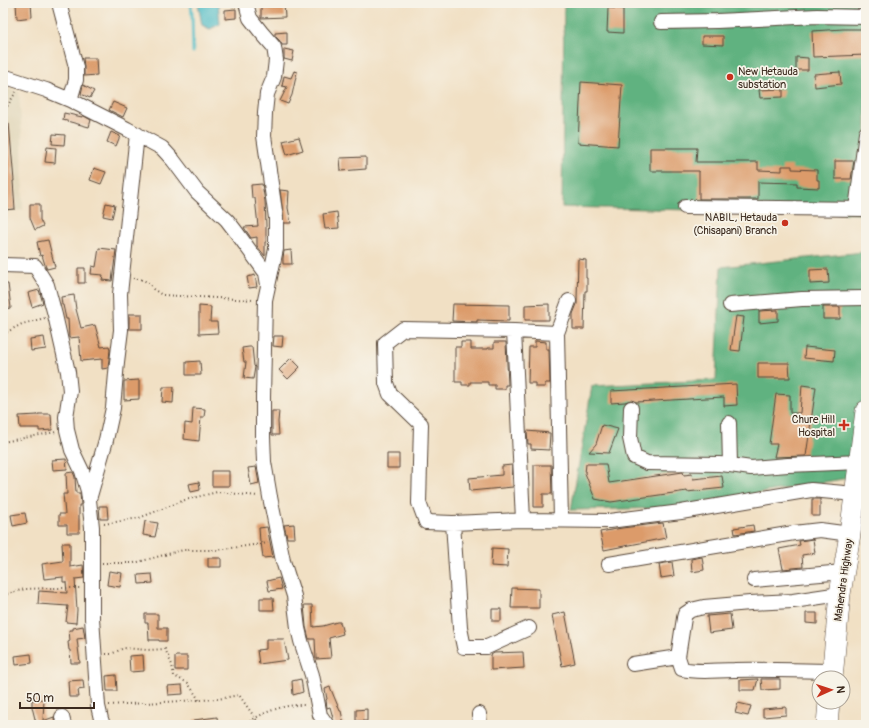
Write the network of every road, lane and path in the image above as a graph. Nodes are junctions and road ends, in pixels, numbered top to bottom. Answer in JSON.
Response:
{"nodes":[{"id":1,"x":59,"y":3,"type":"edge"},
{"id":2,"x":246,"y":3,"type":"edge"},
{"id":3,"x":866,"y":17,"type":"edge"},
{"id":4,"x":661,"y":22,"type":"dead end"},
{"id":5,"x":3,"y":76,"type":"edge"},
{"id":6,"x":19,"y":81,"type":"junction"},
{"id":7,"x":70,"y":100,"type":"junction"},
{"id":8,"x":3,"y":113,"type":"edge"},
{"id":9,"x":866,"y":133,"type":"edge"},
{"id":10,"x":137,"y":134,"type":"junction"},
{"id":11,"x":685,"y":207,"type":"dead end"},
{"id":12,"x":861,"y":209,"type":"edge"},
{"id":13,"x":3,"y":265,"type":"edge"},
{"id":14,"x":122,"y":275,"type":"junction"},
{"id":15,"x":266,"y":294,"type":"junction"},
{"id":16,"x":866,"y":298,"type":"edge"},
{"id":17,"x":568,"y":301,"type":"dead end"},
{"id":18,"x":730,"y":305,"type":"dead end"},
{"id":19,"x":55,"y":315,"type":"junction"},
{"id":20,"x":514,"y":330,"type":"junction"},
{"id":21,"x":557,"y":333,"type":"junction"},
{"id":22,"x":3,"y":334,"type":"edge"},
{"id":23,"x":631,"y":408,"type":"dead end"},
{"id":24,"x":866,"y":412,"type":"edge"},
{"id":25,"x":729,"y":423,"type":"dead end"},
{"id":26,"x":67,"y":430,"type":"junction"},
{"id":27,"x":3,"y":442,"type":"edge"},
{"id":28,"x":860,"y":462,"type":"junction"},
{"id":29,"x":730,"y":466,"type":"junction"},
{"id":30,"x":855,"y":494,"type":"junction"},
{"id":31,"x":270,"y":497,"type":"junction"},
{"id":32,"x":89,"y":498,"type":"junction"},
{"id":33,"x":523,"y":520,"type":"junction"},
{"id":34,"x":561,"y":520,"type":"junction"},
{"id":35,"x":452,"y":523,"type":"junction"},
{"id":36,"x":92,"y":526,"type":"junction"},
{"id":37,"x":850,"y":534,"type":"junction"},
{"id":38,"x":279,"y":542,"type":"junction"},
{"id":39,"x":92,"y":563,"type":"junction"},
{"id":40,"x":608,"y":564,"type":"dead end"},
{"id":41,"x":843,"y":572,"type":"junction"},
{"id":42,"x":754,"y":580,"type":"dead end"},
{"id":43,"x":92,"y":588,"type":"junction"},
{"id":44,"x":840,"y":594,"type":"junction"},
{"id":45,"x":3,"y":596,"type":"edge"},
{"id":46,"x":530,"y":628,"type":"dead end"},
{"id":47,"x":95,"y":653,"type":"junction"},
{"id":48,"x":678,"y":657,"type":"junction"},
{"id":49,"x":633,"y":664,"type":"dead end"},
{"id":50,"x":832,"y":670,"type":"edge"},
{"id":51,"x":811,"y":673,"type":"edge"},
{"id":52,"x":199,"y":700,"type":"junction"},
{"id":53,"x":98,"y":706,"type":"junction"},
{"id":54,"x":318,"y":706,"type":"junction"},
{"id":55,"x":828,"y":710,"type":"edge"},
{"id":56,"x":255,"y":718,"type":"junction"},
{"id":57,"x":103,"y":725,"type":"edge"},
{"id":58,"x":243,"y":725,"type":"edge"},
{"id":59,"x":260,"y":725,"type":"edge"},
{"id":60,"x":327,"y":725,"type":"edge"},
{"id":61,"x":827,"y":725,"type":"edge"}],
"edges":[{"from":1,"to":7,"type":"street"},
{"from":2,"to":15,"type":"street"},
{"from":3,"to":4,"type":"street"},
{"from":5,"to":6,"type":"street"},
{"from":6,"to":7,"type":"street"},
{"from":6,"to":8,"type":"path"},
{"from":7,"to":10,"type":"street"},
{"from":9,"to":12,"type":"street"},
{"from":10,"to":14,"type":"street"},
{"from":10,"to":15,"type":"street"},
{"from":11,"to":12,"type":"street"},
{"from":13,"to":19,"type":"street"},
{"from":14,"to":15,"type":"path"},
{"from":14,"to":32,"type":"street"},
{"from":15,"to":31,"type":"street"},
{"from":16,"to":18,"type":"street"},
{"from":17,"to":21,"type":"street"},
{"from":19,"to":22,"type":"path"},
{"from":19,"to":26,"type":"street"},
{"from":20,"to":21,"type":"street"},
{"from":20,"to":33,"type":"street"},
{"from":20,"to":35,"type":"street"},
{"from":21,"to":34,"type":"street"},
{"from":23,"to":29,"type":"street"},
{"from":24,"to":28,"type":"highway","name":"Mahendra Highway"},
{"from":25,"to":29,"type":"street"},
{"from":26,"to":27,"type":"path"},
{"from":26,"to":32,"type":"street"},
{"from":28,"to":29,"type":"street"},
{"from":28,"to":30,"type":"highway","name":"Mahendra Highway"},
{"from":30,"to":34,"type":"street"},
{"from":30,"to":37,"type":"highway","name":"Mahendra Highway"},
{"from":31,"to":36,"type":"path"},
{"from":31,"to":38,"type":"street"},
{"from":32,"to":36,"type":"street"},
{"from":33,"to":34,"type":"street"},
{"from":33,"to":35,"type":"street"},
{"from":35,"to":46,"type":"street"},
{"from":36,"to":39,"type":"street"},
{"from":37,"to":40,"type":"street"},
{"from":37,"to":41,"type":"highway","name":"Mahendra Highway"},
{"from":38,"to":39,"type":"path"},
{"from":38,"to":54,"type":"street"},
{"from":39,"to":43,"type":"street"},
{"from":41,"to":42,"type":"street"},
{"from":41,"to":44,"type":"highway","name":"Mahendra Highway"},
{"from":43,"to":45,"type":"path"},
{"from":43,"to":47,"type":"street"},
{"from":44,"to":48,"type":"street"},
{"from":44,"to":50,"type":"highway","name":"Mahendra Highway"},
{"from":47,"to":52,"type":"path"},
{"from":47,"to":53,"type":"street"},
{"from":48,"to":49,"type":"street"},
{"from":48,"to":51,"type":"street"},
{"from":52,"to":53,"type":"path"},
{"from":52,"to":56,"type":"path"},
{"from":53,"to":57,"type":"street"},
{"from":54,"to":56,"type":"path"},
{"from":54,"to":60,"type":"street"},
{"from":55,"to":61,"type":"highway"},
{"from":56,"to":58,"type":"path"},
{"from":56,"to":59,"type":"path"}]}
